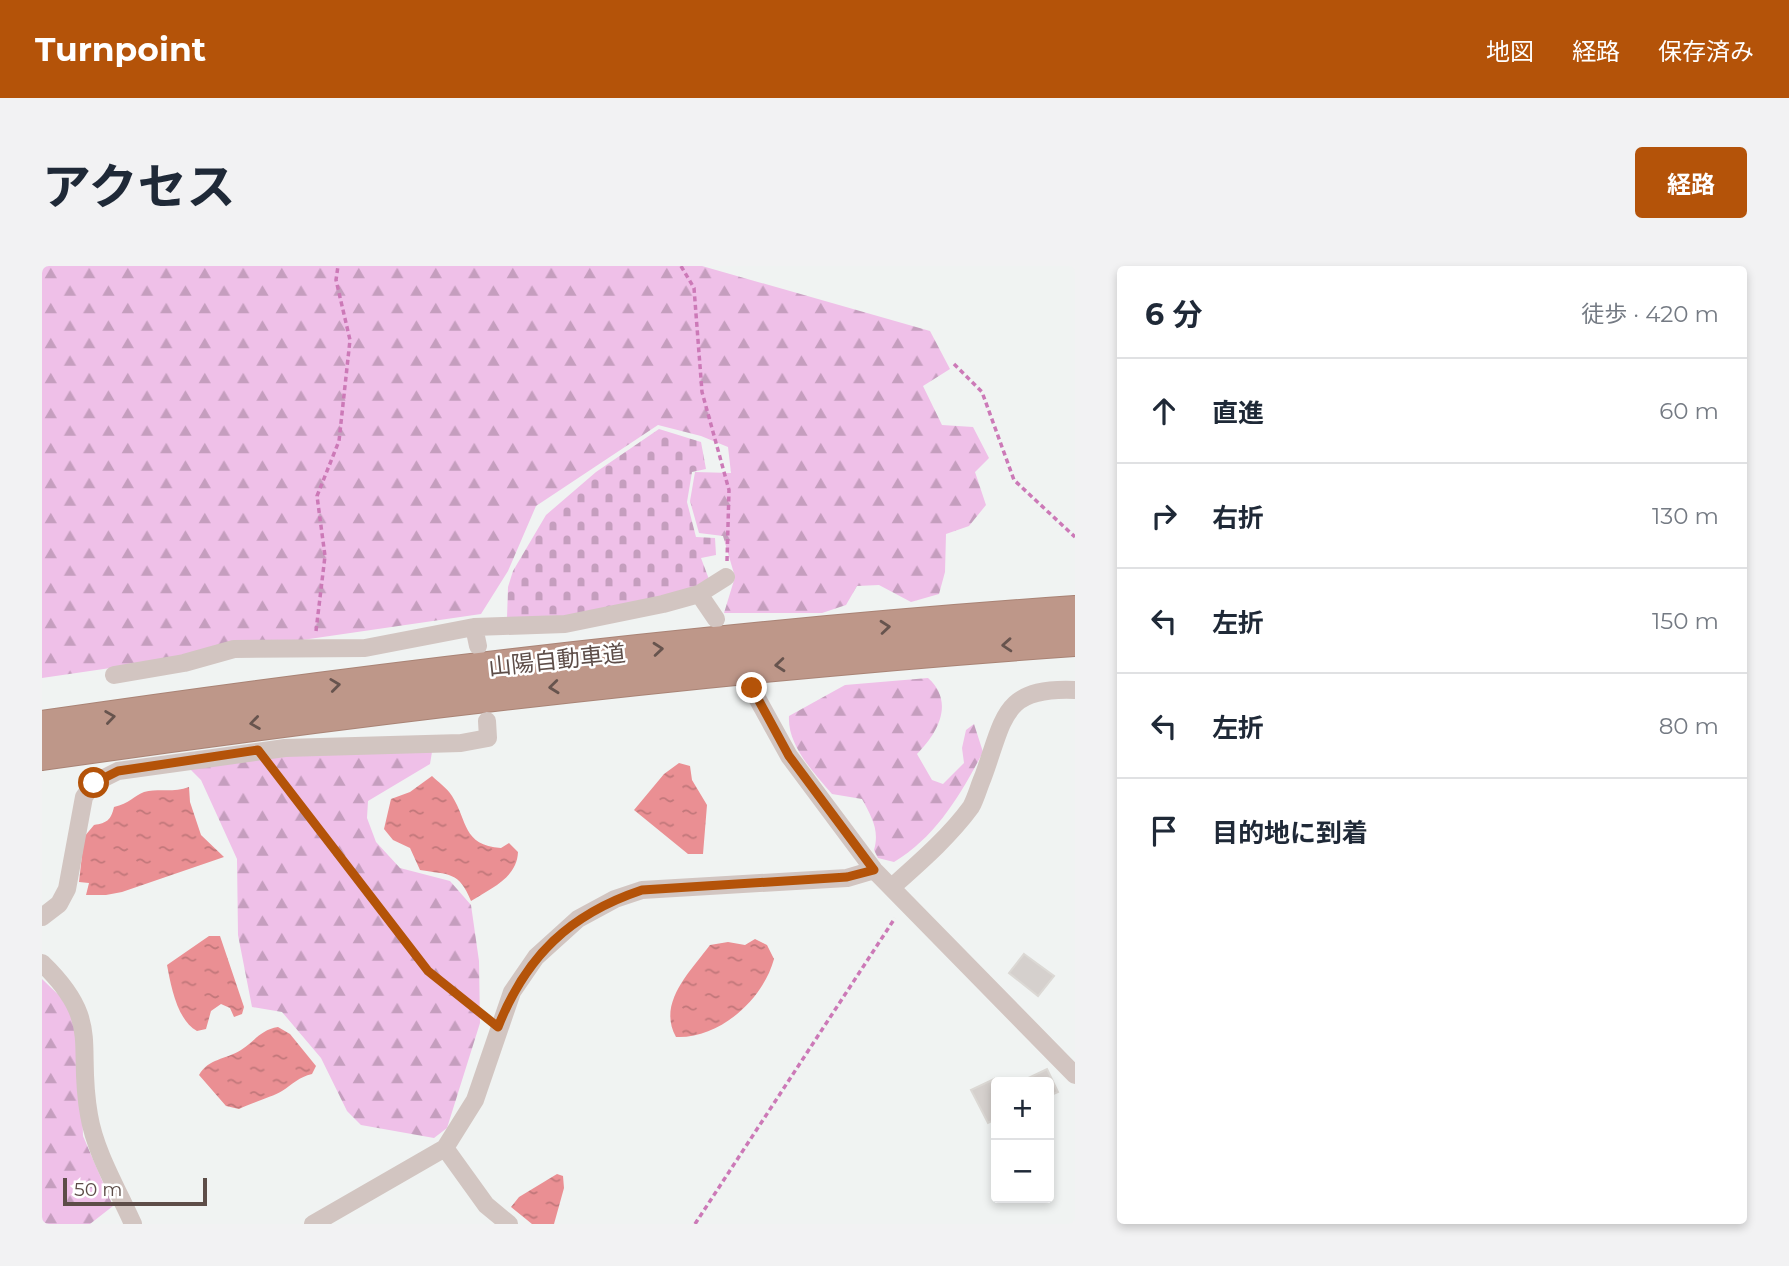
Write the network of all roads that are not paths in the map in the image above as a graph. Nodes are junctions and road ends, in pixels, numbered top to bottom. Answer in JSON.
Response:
{"nodes":[{"id":1,"x":726,"y":577,"type":"road end"},
{"id":2,"x":699,"y":594,"type":"junction"},
{"id":3,"x":1075,"y":612,"type":"edge"},
{"id":4,"x":716,"y":620,"type":"dead end"},
{"id":5,"x":474,"y":627,"type":"junction"},
{"id":6,"x":1075,"y":640,"type":"edge"},
{"id":7,"x":478,"y":646,"type":"dead end"},
{"id":8,"x":114,"y":675,"type":"dead end"},
{"id":9,"x":752,"y":688,"type":"dead end"},
{"id":10,"x":1075,"y":690,"type":"edge"},
{"id":11,"x":486,"y":721,"type":"dead end"},
{"id":12,"x":42,"y":727,"type":"edge"},
{"id":13,"x":42,"y":754,"type":"edge"},
{"id":14,"x":874,"y":870,"type":"junction"},
{"id":15,"x":892,"y":887,"type":"junction"},
{"id":16,"x":42,"y":917,"type":"edge"},
{"id":17,"x":42,"y":963,"type":"edge"},
{"id":18,"x":1075,"y":1075,"type":"edge"},
{"id":19,"x":445,"y":1148,"type":"junction"},
{"id":20,"x":133,"y":1224,"type":"edge"},
{"id":21,"x":313,"y":1224,"type":"edge"},
{"id":22,"x":509,"y":1224,"type":"edge"}],
"edges":[{"from":1,"to":2,"type":"street"},
{"from":2,"to":4,"type":"street"},
{"from":2,"to":5,"type":"street"},
{"from":12,"to":3,"type":"highway","name":"山陽自動車道","one_way":true},
{"from":5,"to":7,"type":"street"},
{"from":5,"to":8,"type":"street"},
{"from":6,"to":13,"type":"highway","name":"山陽自動車道","one_way":true},
{"from":9,"to":14,"type":"street"},
{"from":10,"to":15,"type":"street"},
{"from":11,"to":16,"type":"street"},
{"from":14,"to":15,"type":"street"},
{"from":14,"to":19,"type":"street"},
{"from":15,"to":18,"type":"street"},
{"from":17,"to":20,"type":"street"},
{"from":19,"to":21,"type":"street"},
{"from":19,"to":22,"type":"street"}]}
